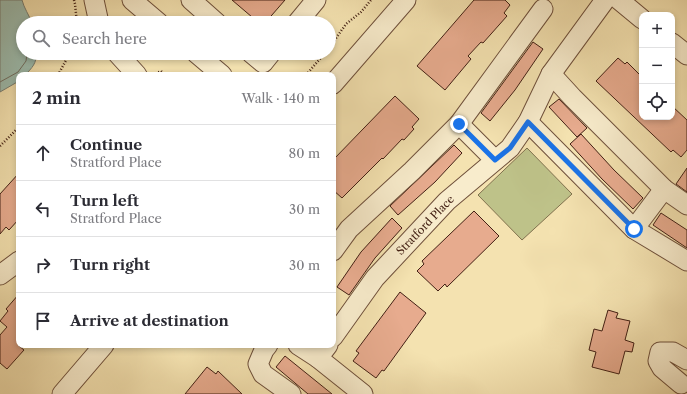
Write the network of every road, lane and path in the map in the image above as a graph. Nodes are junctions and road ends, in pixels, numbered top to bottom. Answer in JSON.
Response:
{"nodes":[{"id":1,"x":74,"y":0,"type":"edge"},
{"id":2,"x":94,"y":0,"type":"edge"},
{"id":3,"x":132,"y":0,"type":"edge"},
{"id":4,"x":191,"y":0,"type":"edge"},
{"id":5,"x":316,"y":0,"type":"edge"},
{"id":6,"x":371,"y":0,"type":"edge"},
{"id":7,"x":406,"y":0,"type":"edge"},
{"id":8,"x":605,"y":0,"type":"edge"},
{"id":9,"x":619,"y":0,"type":"edge"},
{"id":10,"x":543,"y":9,"type":"dead end"},
{"id":11,"x":77,"y":16,"type":"edge"},
{"id":12,"x":97,"y":16,"type":"edge"},
{"id":13,"x":151,"y":16,"type":"edge"},
{"id":14,"x":209,"y":16,"type":"edge"},
{"id":15,"x":303,"y":16,"type":"edge"},
{"id":16,"x":639,"y":17,"type":"edge"},
{"id":17,"x":336,"y":38,"type":"edge"},
{"id":18,"x":675,"y":45,"type":"edge"},
{"id":19,"x":687,"y":55,"type":"edge"},
{"id":20,"x":66,"y":60,"type":"edge"},
{"id":21,"x":124,"y":60,"type":"edge"},
{"id":22,"x":204,"y":60,"type":"edge"},
{"id":23,"x":319,"y":60,"type":"edge"},
{"id":24,"x":60,"y":72,"type":"edge"},
{"id":25,"x":135,"y":72,"type":"edge"},
{"id":26,"x":218,"y":72,"type":"edge"},
{"id":27,"x":309,"y":72,"type":"edge"},
{"id":28,"x":551,"y":74,"type":"junction"},
{"id":29,"x":336,"y":81,"type":"edge"},
{"id":30,"x":528,"y":122,"type":"junction"},
{"id":31,"x":459,"y":124,"type":"junction"},
{"id":32,"x":16,"y":130,"type":"edge"},
{"id":33,"x":0,"y":146,"type":"edge"},
{"id":34,"x":495,"y":160,"type":"junction"},
{"id":35,"x":664,"y":189,"type":"junction"},
{"id":36,"x":687,"y":205,"type":"edge"},
{"id":37,"x":634,"y":229,"type":"junction"},
{"id":38,"x":336,"y":247,"type":"edge"},
{"id":39,"x":687,"y":261,"type":"edge"},
{"id":40,"x":16,"y":263,"type":"edge"},
{"id":41,"x":0,"y":275,"type":"edge"},
{"id":42,"x":336,"y":333,"type":"edge"},
{"id":43,"x":101,"y":348,"type":"edge"},
{"id":44,"x":266,"y":348,"type":"edge"},
{"id":45,"x":309,"y":348,"type":"edge"},
{"id":46,"x":323,"y":352,"type":"edge"},
{"id":47,"x":62,"y":394,"type":"edge"},
{"id":48,"x":290,"y":394,"type":"edge"},
{"id":49,"x":362,"y":394,"type":"edge"}],
"edges":[{"from":1,"to":11,"type":"path"},
{"from":2,"to":12,"type":"street"},
{"from":3,"to":13,"type":"street"},
{"from":4,"to":14,"type":"street"},
{"from":5,"to":15,"type":"street"},
{"from":6,"to":17,"type":"path"},
{"from":7,"to":29,"type":"street"},
{"from":8,"to":28,"type":"street","name":"Stratford Place"},
{"from":9,"to":16,"type":"street"},
{"from":10,"to":31,"type":"street"},
{"from":18,"to":19,"type":"street"},
{"from":20,"to":24,"type":"path"},
{"from":21,"to":25,"type":"street"},
{"from":22,"to":26,"type":"street"},
{"from":23,"to":27,"type":"path"},
{"from":28,"to":30,"type":"street","name":"Stratford Place"},
{"from":28,"to":35,"type":"street"},
{"from":30,"to":34,"type":"street","name":"Stratford Place"},
{"from":30,"to":37,"type":"street"},
{"from":31,"to":34,"type":"street"},
{"from":31,"to":38,"type":"street"},
{"from":32,"to":33,"type":"path"},
{"from":34,"to":42,"type":"street","name":"Stratford Place"},
{"from":35,"to":36,"type":"street"},
{"from":35,"to":37,"type":"street"},
{"from":37,"to":39,"type":"street"},
{"from":40,"to":41,"type":"street"},
{"from":43,"to":47,"type":"street"},
{"from":44,"to":48,"type":"street"},
{"from":45,"to":46,"type":"street"},
{"from":46,"to":49,"type":"street"}]}
